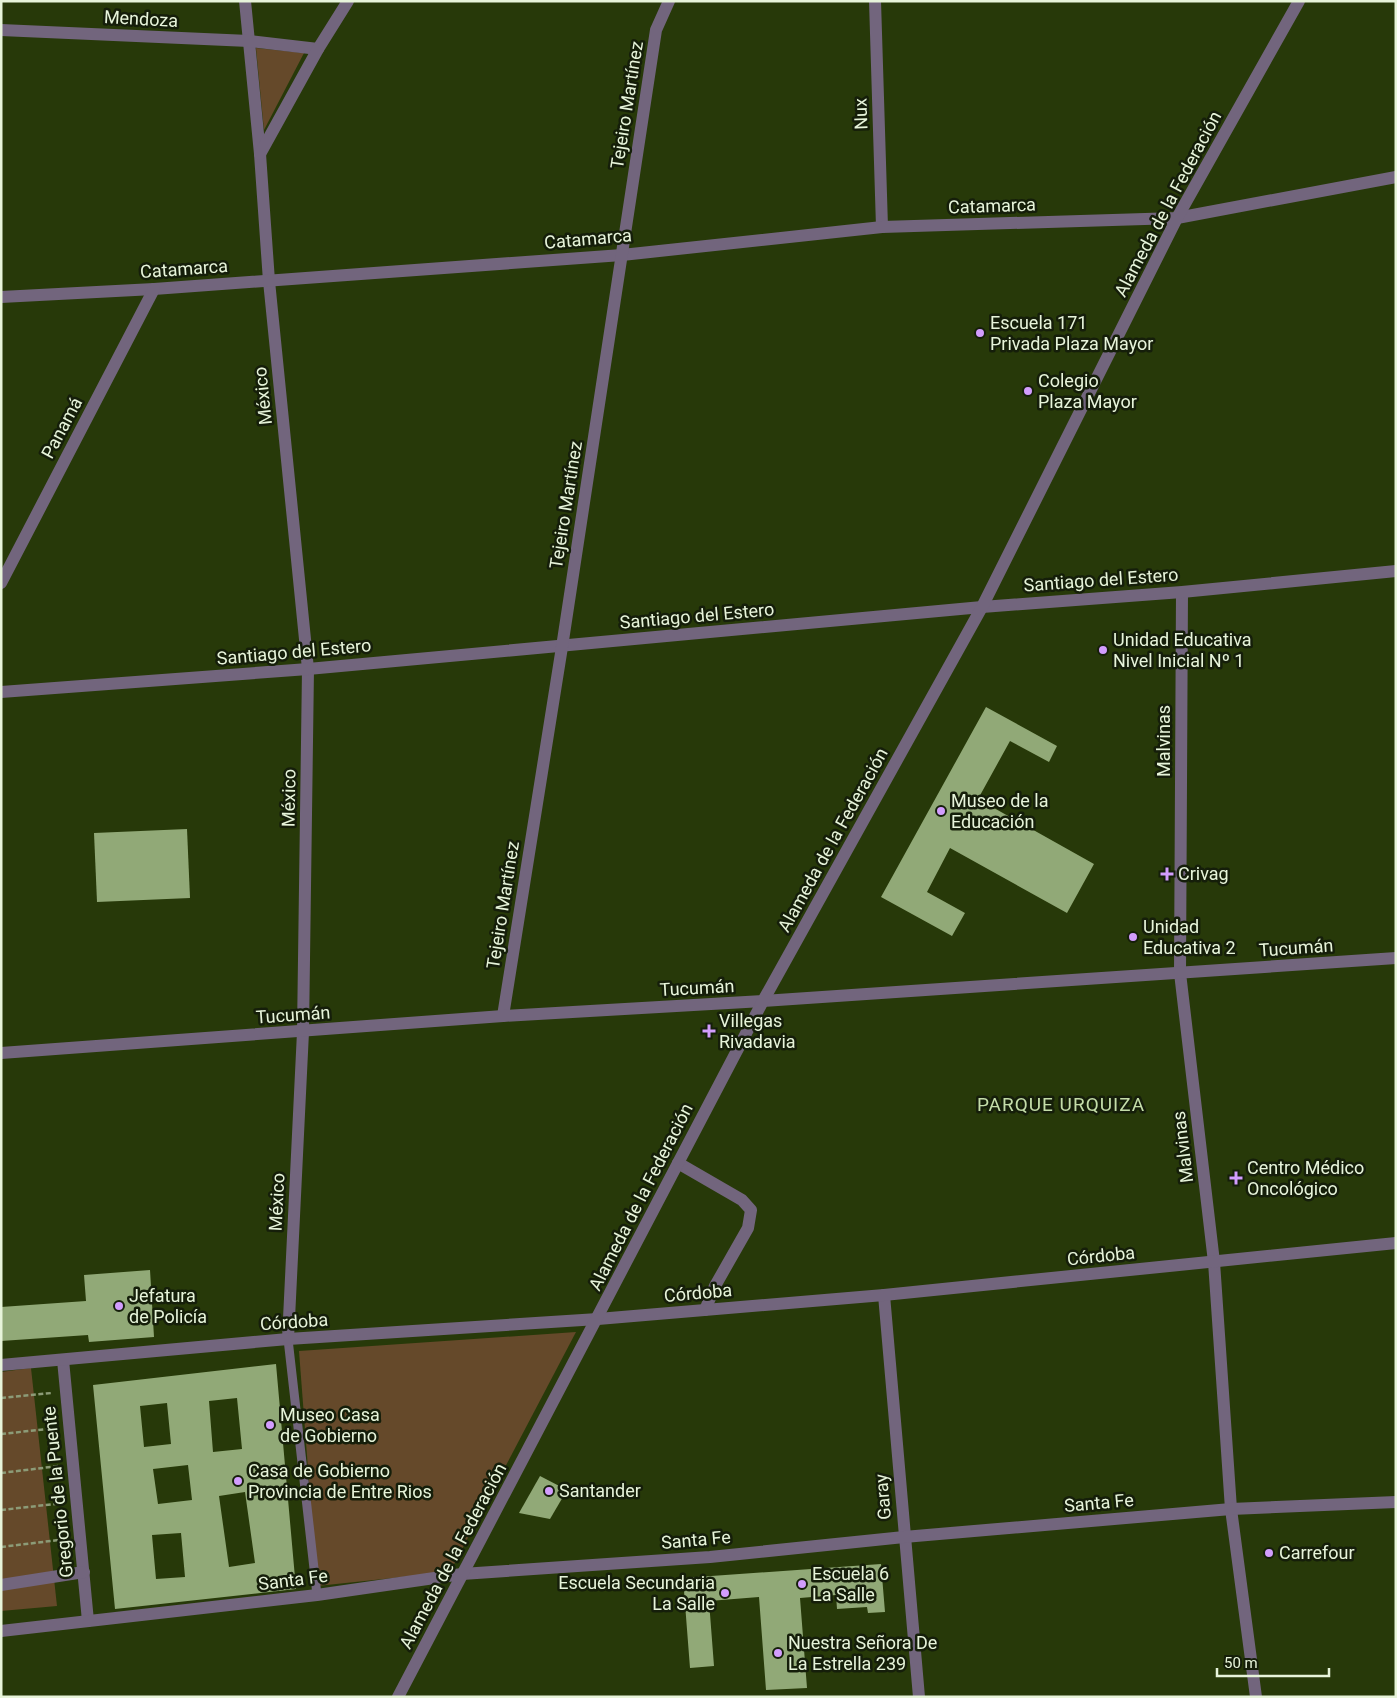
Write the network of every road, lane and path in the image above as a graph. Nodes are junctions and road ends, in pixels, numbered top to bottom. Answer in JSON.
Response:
{"nodes":[{"id":1,"x":245,"y":1,"type":"edge"},
{"id":2,"x":348,"y":1,"type":"edge"},
{"id":3,"x":669,"y":1,"type":"edge"},
{"id":4,"x":876,"y":1,"type":"edge"},
{"id":5,"x":1299,"y":1,"type":"edge"},
{"id":6,"x":1,"y":30,"type":"edge"},
{"id":7,"x":249,"y":41,"type":"junction"},
{"id":8,"x":318,"y":49,"type":"junction"},
{"id":9,"x":260,"y":154,"type":"junction"},
{"id":10,"x":1396,"y":177,"type":"edge"},
{"id":11,"x":1178,"y":218,"type":"junction"},
{"id":12,"x":882,"y":227,"type":"junction"},
{"id":13,"x":622,"y":255,"type":"junction"},
{"id":14,"x":269,"y":281,"type":"junction"},
{"id":15,"x":154,"y":289,"type":"junction"},
{"id":16,"x":1,"y":296,"type":"edge"},
{"id":17,"x":1396,"y":571,"type":"edge"},
{"id":18,"x":1,"y":583,"type":"edge"},
{"id":19,"x":1182,"y":592,"type":"junction"},
{"id":20,"x":982,"y":607,"type":"junction"},
{"id":21,"x":562,"y":647,"type":"junction"},
{"id":22,"x":308,"y":669,"type":"junction"},
{"id":23,"x":1,"y":692,"type":"edge"},
{"id":24,"x":1396,"y":958,"type":"edge"},
{"id":25,"x":1180,"y":973,"type":"junction"},
{"id":26,"x":763,"y":1001,"type":"junction"},
{"id":27,"x":503,"y":1016,"type":"junction"},
{"id":28,"x":303,"y":1032,"type":"junction"},
{"id":29,"x":1,"y":1053,"type":"edge"},
{"id":30,"x":678,"y":1162,"type":"junction"},
{"id":31,"x":1396,"y":1243,"type":"edge"},
{"id":32,"x":1214,"y":1262,"type":"junction"},
{"id":33,"x":884,"y":1295,"type":"junction"},
{"id":34,"x":705,"y":1310,"type":"junction"},
{"id":35,"x":598,"y":1319,"type":"junction"},
{"id":36,"x":288,"y":1339,"type":"junction"},
{"id":37,"x":63,"y":1360,"type":"junction"},
{"id":38,"x":1,"y":1366,"type":"edge"},
{"id":39,"x":66,"y":1392,"type":"junction"},
{"id":40,"x":1,"y":1398,"type":"edge"},
{"id":41,"x":70,"y":1427,"type":"junction"},
{"id":42,"x":1,"y":1434,"type":"edge"},
{"id":43,"x":73,"y":1465,"type":"junction"},
{"id":44,"x":1,"y":1473,"type":"edge"},
{"id":45,"x":77,"y":1502,"type":"junction"},
{"id":46,"x":1396,"y":1502,"type":"edge"},
{"id":47,"x":1231,"y":1509,"type":"junction"},
{"id":48,"x":1,"y":1510,"type":"edge"},
{"id":49,"x":904,"y":1537,"type":"junction"},
{"id":50,"x":80,"y":1538,"type":"junction"},
{"id":51,"x":1,"y":1548,"type":"edge"},
{"id":52,"x":84,"y":1572,"type":"junction"},
{"id":53,"x":462,"y":1574,"type":"junction"},
{"id":54,"x":1,"y":1585,"type":"edge"},
{"id":55,"x":316,"y":1595,"type":"junction"},
{"id":56,"x":88,"y":1620,"type":"junction"},
{"id":57,"x":1,"y":1631,"type":"edge"},
{"id":58,"x":398,"y":1697,"type":"edge"},
{"id":59,"x":919,"y":1697,"type":"edge"},
{"id":60,"x":1256,"y":1697,"type":"edge"}],
"edges":[{"from":1,"to":7,"type":"street","name":"México"},
{"from":2,"to":8,"type":"street"},
{"from":3,"to":13,"type":"street","name":"Tejeiro Martínez"},
{"from":4,"to":12,"type":"street","name":"Nux"},
{"from":5,"to":11,"type":"street","name":"Alameda de la Federación"},
{"from":6,"to":7,"type":"street","name":"Mendoza"},
{"from":7,"to":8,"type":"street","name":"Mendoza"},
{"from":7,"to":9,"type":"street","name":"México"},
{"from":8,"to":9,"type":"street"},
{"from":9,"to":14,"type":"street","name":"México"},
{"from":10,"to":11,"type":"street","name":"Catamarca"},
{"from":11,"to":12,"type":"street","name":"Catamarca"},
{"from":11,"to":20,"type":"street","name":"Alameda de la Federación"},
{"from":12,"to":13,"type":"street","name":"Catamarca"},
{"from":13,"to":14,"type":"street","name":"Catamarca"},
{"from":13,"to":21,"type":"street","name":"Tejeiro Martínez"},
{"from":14,"to":15,"type":"street","name":"Catamarca"},
{"from":14,"to":22,"type":"street","name":"México"},
{"from":15,"to":16,"type":"street","name":"Catamarca"},
{"from":15,"to":18,"type":"street","name":"Panamá"},
{"from":17,"to":19,"type":"street","name":"Santiago del Estero"},
{"from":19,"to":20,"type":"street","name":"Santiago del Estero"},
{"from":19,"to":25,"type":"street","name":"Malvinas"},
{"from":20,"to":21,"type":"street","name":"Santiago del Estero"},
{"from":20,"to":26,"type":"street","name":"Alameda de la Federación"},
{"from":21,"to":22,"type":"street","name":"Santiago del Estero"},
{"from":21,"to":27,"type":"street","name":"Tejeiro Martínez"},
{"from":22,"to":23,"type":"street","name":"Santiago del Estero"},
{"from":22,"to":28,"type":"street","name":"México"},
{"from":24,"to":25,"type":"street","name":"Tucumán"},
{"from":25,"to":26,"type":"street","name":"Tucumán"},
{"from":25,"to":32,"type":"street","name":"Malvinas"},
{"from":26,"to":27,"type":"street","name":"Tucumán"},
{"from":26,"to":30,"type":"street","name":"Alameda de la Federación"},
{"from":27,"to":28,"type":"street","name":"Tucumán"},
{"from":28,"to":29,"type":"street","name":"Tucumán"},
{"from":28,"to":36,"type":"street","name":"México"},
{"from":30,"to":34,"type":"street"},
{"from":30,"to":35,"type":"street","name":"Alameda de la Federación"},
{"from":31,"to":32,"type":"street","name":"Córdoba"},
{"from":32,"to":33,"type":"street","name":"Córdoba"},
{"from":32,"to":47,"type":"street","name":"Malvinas"},
{"from":33,"to":34,"type":"street","name":"Córdoba"},
{"from":33,"to":49,"type":"street","name":"Garay"},
{"from":34,"to":35,"type":"street","name":"Córdoba"},
{"from":35,"to":36,"type":"street","name":"Córdoba"},
{"from":35,"to":53,"type":"street","name":"Alameda de la Federación"},
{"from":36,"to":37,"type":"street","name":"Córdoba"},
{"from":36,"to":55,"type":"street","name":"México"},
{"from":37,"to":38,"type":"street","name":"Córdoba"},
{"from":37,"to":39,"type":"street","name":"Gregorio de la Puente"},
{"from":39,"to":40,"type":"path"},
{"from":39,"to":41,"type":"street","name":"Gregorio de la Puente"},
{"from":41,"to":42,"type":"path"},
{"from":41,"to":43,"type":"street","name":"Gregorio de la Puente"},
{"from":43,"to":44,"type":"path"},
{"from":43,"to":45,"type":"street","name":"Gregorio de la Puente"},
{"from":45,"to":48,"type":"path"},
{"from":45,"to":50,"type":"street","name":"Gregorio de la Puente"},
{"from":46,"to":47,"type":"street","name":"Santa Fe"},
{"from":47,"to":49,"type":"street","name":"Santa Fe"},
{"from":47,"to":60,"type":"street","name":"Malvinas"},
{"from":49,"to":53,"type":"street","name":"Santa Fe"},
{"from":49,"to":59,"type":"street","name":"Garay"},
{"from":50,"to":51,"type":"path"},
{"from":50,"to":52,"type":"street","name":"Gregorio de la Puente"},
{"from":52,"to":54,"type":"street"},
{"from":52,"to":56,"type":"street","name":"Gregorio de la Puente"},
{"from":53,"to":55,"type":"street","name":"Santa Fe"},
{"from":53,"to":58,"type":"street","name":"Alameda de la Federación"},
{"from":55,"to":56,"type":"street","name":"Santa Fe"},
{"from":56,"to":57,"type":"street","name":"Santa Fe"}]}
